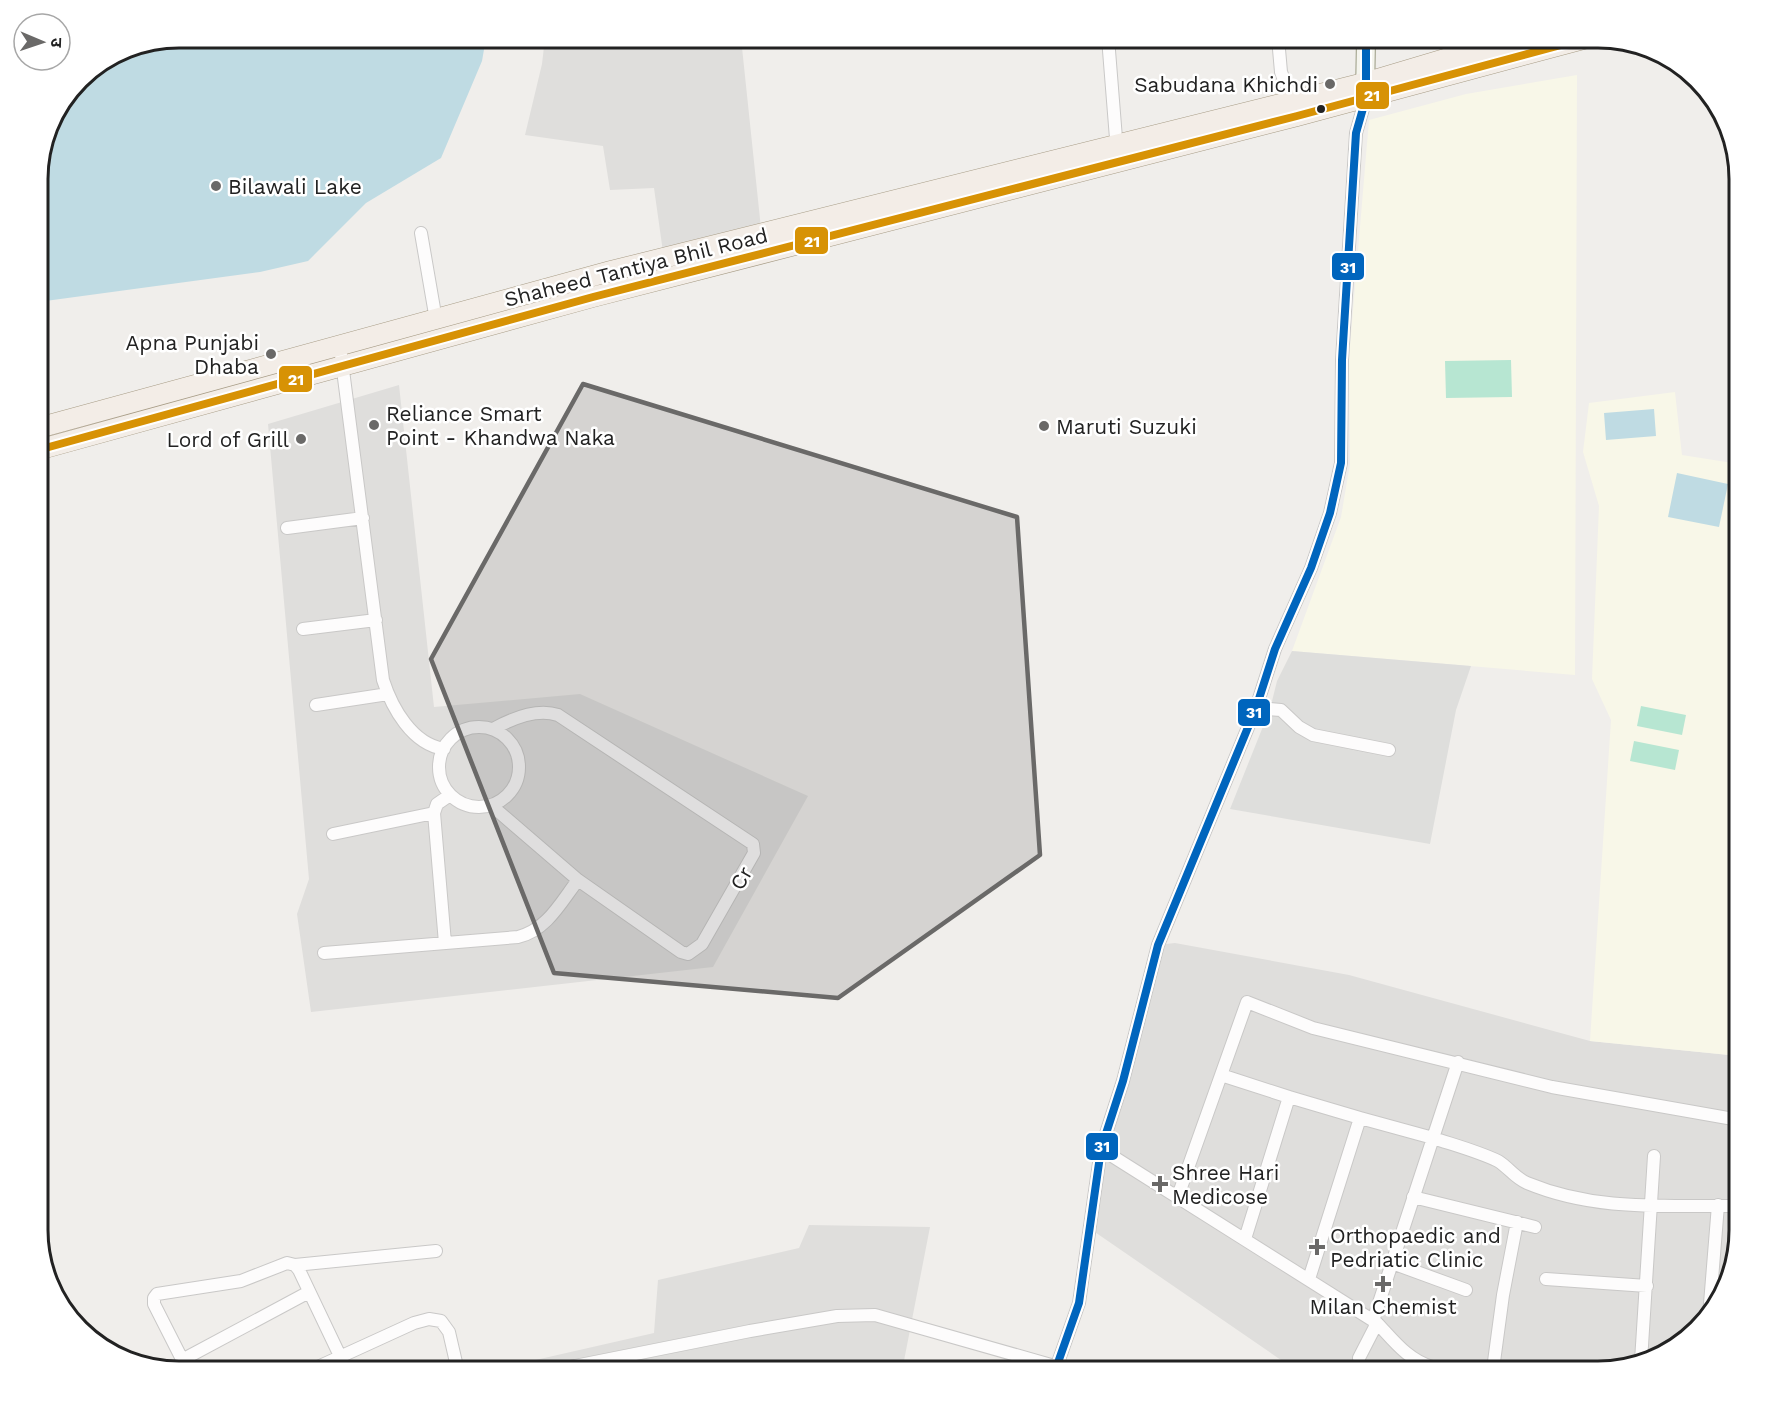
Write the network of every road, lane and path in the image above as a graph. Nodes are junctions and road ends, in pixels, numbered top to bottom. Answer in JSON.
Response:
{"nodes":[{"id":1,"x":1109,"y":48,"type":"edge"},
{"id":2,"x":1279,"y":48,"type":"edge"},
{"id":3,"x":1365,"y":48,"type":"edge"},
{"id":4,"x":1486,"y":48,"type":"edge"},
{"id":5,"x":1544,"y":48,"type":"edge"},
{"id":6,"x":1365,"y":90,"type":"junction"},
{"id":7,"x":1292,"y":101,"type":"junction"},
{"id":8,"x":1118,"y":153,"type":"junction"},
{"id":9,"x":421,"y":233,"type":"dead end"},
{"id":10,"x":436,"y":320,"type":"junction"},
{"id":11,"x":340,"y":347,"type":"junction"},
{"id":12,"x":343,"y":366,"type":"junction"},
{"id":13,"x":48,"y":425,"type":"edge"},
{"id":14,"x":48,"y":447,"type":"edge"},
{"id":15,"x":363,"y":518,"type":"junction"},
{"id":16,"x":287,"y":528,"type":"dead end"},
{"id":17,"x":376,"y":621,"type":"junction"},
{"id":18,"x":303,"y":629,"type":"dead end"},
{"id":19,"x":388,"y":694,"type":"junction"},
{"id":20,"x":316,"y":705,"type":"dead end"},
{"id":21,"x":1256,"y":708,"type":"junction"},
{"id":22,"x":493,"y":729,"type":"junction"},
{"id":23,"x":444,"y":749,"type":"junction"},
{"id":24,"x":1389,"y":750,"type":"dead end"},
{"id":25,"x":450,"y":795,"type":"junction"},
{"id":26,"x":492,"y":806,"type":"junction"},
{"id":27,"x":434,"y":813,"type":"junction"},
{"id":28,"x":333,"y":834,"type":"dead end"},
{"id":29,"x":578,"y":880,"type":"junction"},
{"id":30,"x":445,"y":943,"type":"junction"},
{"id":31,"x":324,"y":953,"type":"dead end"},
{"id":32,"x":1458,"y":1062,"type":"junction"},
{"id":33,"x":1221,"y":1075,"type":"junction"},
{"id":34,"x":1289,"y":1097,"type":"junction"},
{"id":35,"x":1360,"y":1118,"type":"junction"},
{"id":36,"x":1729,"y":1118,"type":"edge"},
{"id":37,"x":1433,"y":1138,"type":"junction"},
{"id":38,"x":1101,"y":1149,"type":"junction"},
{"id":39,"x":1654,"y":1156,"type":"dead end"},
{"id":40,"x":1178,"y":1196,"type":"junction"},
{"id":41,"x":1413,"y":1197,"type":"junction"},
{"id":42,"x":1718,"y":1205,"type":"junction"},
{"id":43,"x":1729,"y":1206,"type":"edge"},
{"id":44,"x":1650,"y":1208,"type":"junction"},
{"id":45,"x":1517,"y":1222,"type":"junction"},
{"id":46,"x":1535,"y":1227,"type":"dead end"},
{"id":47,"x":1245,"y":1239,"type":"junction"},
{"id":48,"x":436,"y":1251,"type":"dead end"},
{"id":49,"x":1392,"y":1263,"type":"junction"},
{"id":50,"x":295,"y":1265,"type":"junction"},
{"id":51,"x":1309,"y":1279,"type":"junction"},
{"id":52,"x":1546,"y":1280,"type":"dead end"},
{"id":53,"x":1647,"y":1286,"type":"junction"},
{"id":54,"x":1466,"y":1290,"type":"dead end"},
{"id":55,"x":309,"y":1292,"type":"junction"},
{"id":56,"x":1711,"y":1296,"type":"edge"},
{"id":57,"x":1375,"y":1322,"type":"junction"},
{"id":58,"x":1642,"y":1353,"type":"edge"},
{"id":59,"x":340,"y":1356,"type":"junction"},
{"id":60,"x":1359,"y":1358,"type":"dead end"},
{"id":61,"x":182,"y":1360,"type":"joint"},
{"id":62,"x":330,"y":1361,"type":"edge"},
{"id":63,"x":456,"y":1361,"type":"edge"},
{"id":64,"x":623,"y":1361,"type":"edge"},
{"id":65,"x":1030,"y":1361,"type":"edge"},
{"id":66,"x":1060,"y":1361,"type":"edge"},
{"id":67,"x":1417,"y":1361,"type":"edge"},
{"id":68,"x":1494,"y":1361,"type":"edge"}],
"edges":[{"from":1,"to":8,"type":"street"},
{"from":2,"to":7,"type":"street"},
{"from":3,"to":6,"type":"street"},
{"from":4,"to":6,"type":"main road","name":"Shaheed Tantiya Bhil Road"},
{"from":5,"to":6,"type":"main road","name":"Shaheed Tantiya Bhil Road"},
{"from":6,"to":7,"type":"main road","name":"Shaheed Tantiya Bhil Road"},
{"from":6,"to":8,"type":"main road","name":"Shaheed Tantiya Bhil Road"},
{"from":6,"to":21,"type":"street"},
{"from":7,"to":8,"type":"main road","name":"Shaheed Tantiya Bhil Road"},
{"from":8,"to":10,"type":"main road","name":"Shaheed Tantiya Bhil Road"},
{"from":8,"to":12,"type":"main road","name":"Shaheed Tantiya Bhil Road"},
{"from":9,"to":10,"type":"street"},
{"from":10,"to":11,"type":"main road","name":"Shaheed Tantiya Bhil Road"},
{"from":11,"to":12,"type":"street"},
{"from":11,"to":13,"type":"main road","name":"Shaheed Tantiya Bhil Road"},
{"from":12,"to":14,"type":"main road","name":"Shaheed Tantiya Bhil Road"},
{"from":12,"to":15,"type":"street"},
{"from":15,"to":16,"type":"street"},
{"from":15,"to":17,"type":"street"},
{"from":17,"to":18,"type":"street"},
{"from":17,"to":19,"type":"street"},
{"from":19,"to":20,"type":"street"},
{"from":19,"to":23,"type":"street"},
{"from":21,"to":24,"type":"street"},
{"from":21,"to":38,"type":"street"},
{"from":22,"to":23,"type":"street"},
{"from":22,"to":26,"type":"street"},
{"from":22,"to":29,"type":"street","name":"Cr"},
{"from":23,"to":25,"type":"street"},
{"from":25,"to":26,"type":"street"},
{"from":25,"to":27,"type":"street"},
{"from":26,"to":29,"type":"street","name":"Cr"},
{"from":27,"to":28,"type":"street"},
{"from":27,"to":30,"type":"street"},
{"from":29,"to":30,"type":"street"},
{"from":30,"to":31,"type":"street"},
{"from":32,"to":33,"type":"street"},
{"from":32,"to":36,"type":"street"},
{"from":32,"to":37,"type":"street"},
{"from":33,"to":34,"type":"street"},
{"from":33,"to":40,"type":"street"},
{"from":34,"to":35,"type":"street"},
{"from":34,"to":47,"type":"street"},
{"from":35,"to":37,"type":"street"},
{"from":35,"to":51,"type":"street"},
{"from":37,"to":41,"type":"street"},
{"from":37,"to":44,"type":"street"},
{"from":38,"to":40,"type":"street"},
{"from":38,"to":66,"type":"street"},
{"from":39,"to":44,"type":"street"},
{"from":40,"to":47,"type":"street"},
{"from":41,"to":45,"type":"street"},
{"from":41,"to":49,"type":"street"},
{"from":42,"to":43,"type":"street"},
{"from":42,"to":44,"type":"street"},
{"from":42,"to":56,"type":"street"},
{"from":44,"to":53,"type":"street"},
{"from":45,"to":46,"type":"street"},
{"from":45,"to":68,"type":"street"},
{"from":47,"to":51,"type":"street"},
{"from":48,"to":50,"type":"street"},
{"from":49,"to":54,"type":"street"},
{"from":49,"to":57,"type":"street"},
{"from":50,"to":55,"type":"street"},
{"from":50,"to":61,"type":"street"},
{"from":51,"to":57,"type":"street"},
{"from":52,"to":53,"type":"street"},
{"from":53,"to":58,"type":"street"},
{"from":55,"to":59,"type":"street"},
{"from":55,"to":61,"type":"street"},
{"from":57,"to":60,"type":"street"},
{"from":57,"to":67,"type":"street"},
{"from":59,"to":62,"type":"street"},
{"from":59,"to":63,"type":"street"},
{"from":64,"to":65,"type":"street"}]}
